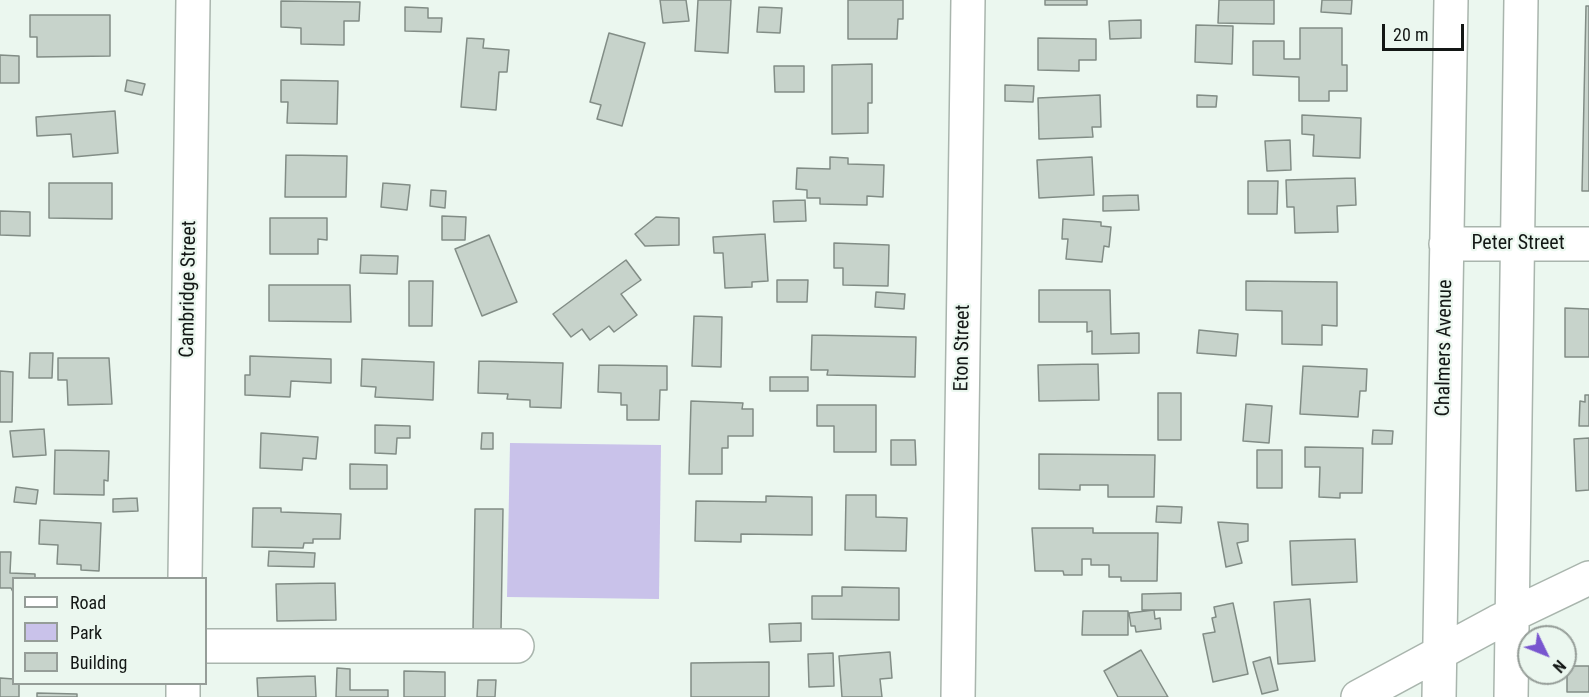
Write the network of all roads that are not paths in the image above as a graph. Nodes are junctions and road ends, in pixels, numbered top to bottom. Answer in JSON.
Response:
{"nodes":[{"id":1,"x":193,"y":0,"type":"edge"},
{"id":2,"x":968,"y":0,"type":"edge"},
{"id":3,"x":1451,"y":0,"type":"edge"},
{"id":4,"x":1521,"y":0,"type":"edge"},
{"id":5,"x":1517,"y":243,"type":"junction"},
{"id":6,"x":1446,"y":244,"type":"junction"},
{"id":7,"x":1589,"y":244,"type":"edge"},
{"id":8,"x":185,"y":577,"type":"edge"},
{"id":9,"x":1589,"y":578,"type":"edge"},
{"id":10,"x":1512,"y":616,"type":"junction"},
{"id":11,"x":207,"y":646,"type":"edge"},
{"id":12,"x":517,"y":646,"type":"dead end"},
{"id":13,"x":1447,"y":650,"type":"junction"},
{"id":14,"x":958,"y":697,"type":"edge"},
{"id":15,"x":1358,"y":697,"type":"edge"},
{"id":16,"x":1439,"y":697,"type":"edge"},
{"id":17,"x":1511,"y":697,"type":"edge"}],
"edges":[{"from":1,"to":8,"type":"street","name":"Cambridge Street"},
{"from":2,"to":14,"type":"street","name":"Eton Street"},
{"from":3,"to":6,"type":"street","name":"Chalmers Avenue"},
{"from":4,"to":5,"type":"street"},
{"from":5,"to":6,"type":"street","name":"Peter Street"},
{"from":5,"to":7,"type":"street","name":"Peter Street"},
{"from":5,"to":10,"type":"street"},
{"from":6,"to":13,"type":"street","name":"Chalmers Avenue"},
{"from":9,"to":10,"type":"street"},
{"from":10,"to":13,"type":"street"},
{"from":10,"to":17,"type":"street"},
{"from":11,"to":12,"type":"street"},
{"from":13,"to":15,"type":"street"},
{"from":13,"to":16,"type":"street","name":"Chalmers Avenue"}]}
